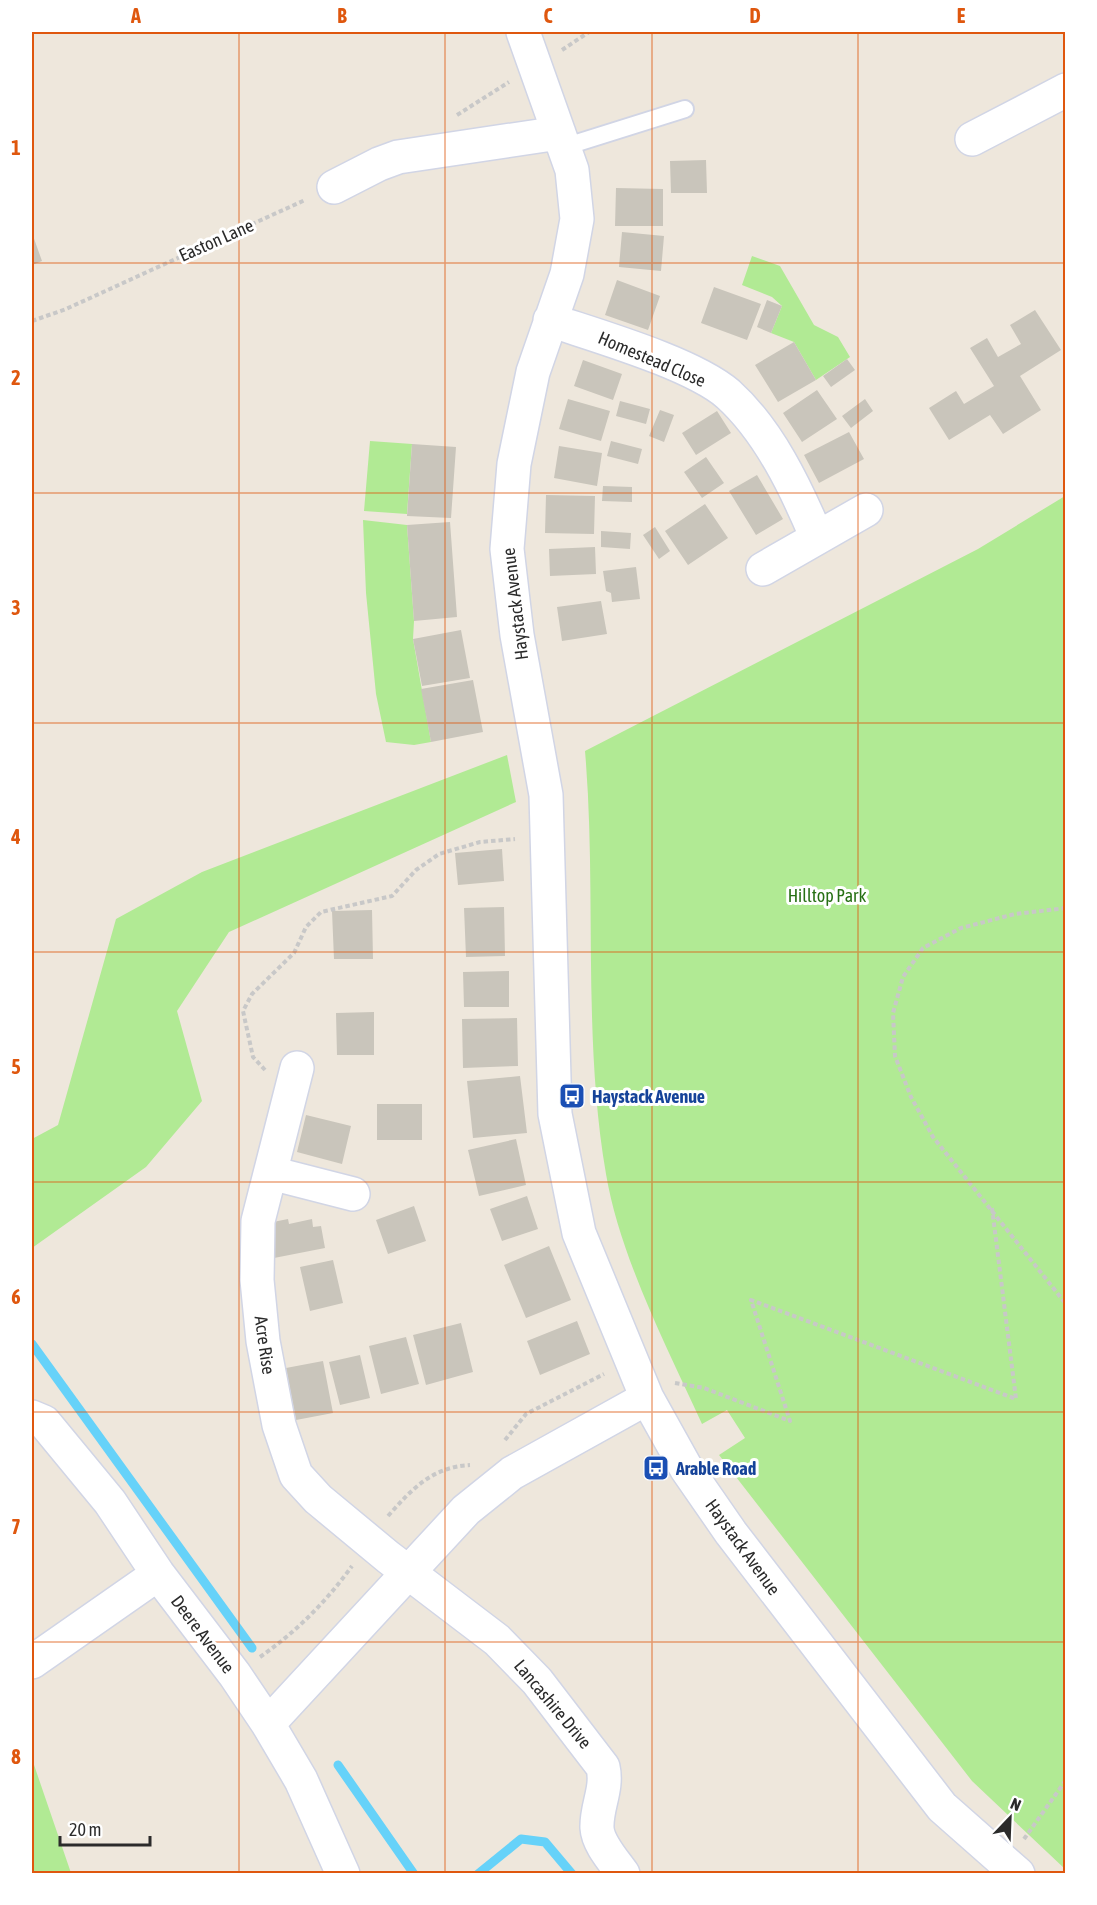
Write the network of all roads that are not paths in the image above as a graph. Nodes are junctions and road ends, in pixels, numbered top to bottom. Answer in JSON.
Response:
{"nodes":[{"id":1,"x":523,"y":32,"type":"edge"},
{"id":2,"x":1065,"y":90,"type":"edge"},
{"id":3,"x":685,"y":109,"type":"dead end"},
{"id":4,"x":972,"y":139,"type":"dead end"},
{"id":5,"x":561,"y":140,"type":"junction"},
{"id":6,"x":334,"y":187,"type":"road end"},
{"id":7,"x":550,"y":320,"type":"junction"},
{"id":8,"x":866,"y":510,"type":"dead end"},
{"id":9,"x":817,"y":538,"type":"junction"},
{"id":10,"x":763,"y":569,"type":"dead end"},
{"id":11,"x":294,"y":1081,"type":"road end"},
{"id":12,"x":271,"y":1173,"type":"junction"},
{"id":13,"x":354,"y":1194,"type":"dead end"},
{"id":14,"x":659,"y":1391,"type":"junction"},
{"id":15,"x":32,"y":1417,"type":"edge"},
{"id":16,"x":409,"y":1571,"type":"junction"},
{"id":17,"x":158,"y":1574,"type":"junction"},
{"id":18,"x":32,"y":1662,"type":"edge"},
{"id":19,"x":268,"y":1724,"type":"junction"},
{"id":20,"x":1012,"y":1869,"type":"edge"},
{"id":21,"x":343,"y":1874,"type":"edge"},
{"id":22,"x":623,"y":1874,"type":"edge"}],
"edges":[{"from":1,"to":5,"type":"street","name":"Haystack Avenue"},
{"from":2,"to":4,"type":"street"},
{"from":3,"to":5,"type":"lane"},
{"from":5,"to":6,"type":"street"},
{"from":5,"to":7,"type":"street","name":"Haystack Avenue"},
{"from":7,"to":9,"type":"street","name":"Homestead Close"},
{"from":7,"to":14,"type":"street","name":"Haystack Avenue"},
{"from":8,"to":9,"type":"street"},
{"from":9,"to":10,"type":"street"},
{"from":11,"to":12,"type":"street","name":"Acre Rise"},
{"from":12,"to":13,"type":"street"},
{"from":12,"to":16,"type":"street","name":"Acre Rise"},
{"from":14,"to":16,"type":"street"},
{"from":14,"to":20,"type":"street","name":"Haystack Avenue"},
{"from":15,"to":17,"type":"street","name":"Deere Avenue"},
{"from":16,"to":19,"type":"street"},
{"from":16,"to":22,"type":"street","name":"Lancashire Drive"},
{"from":17,"to":18,"type":"street"},
{"from":17,"to":19,"type":"street","name":"Deere Avenue"},
{"from":19,"to":21,"type":"street","name":"Deere Avenue"}]}
